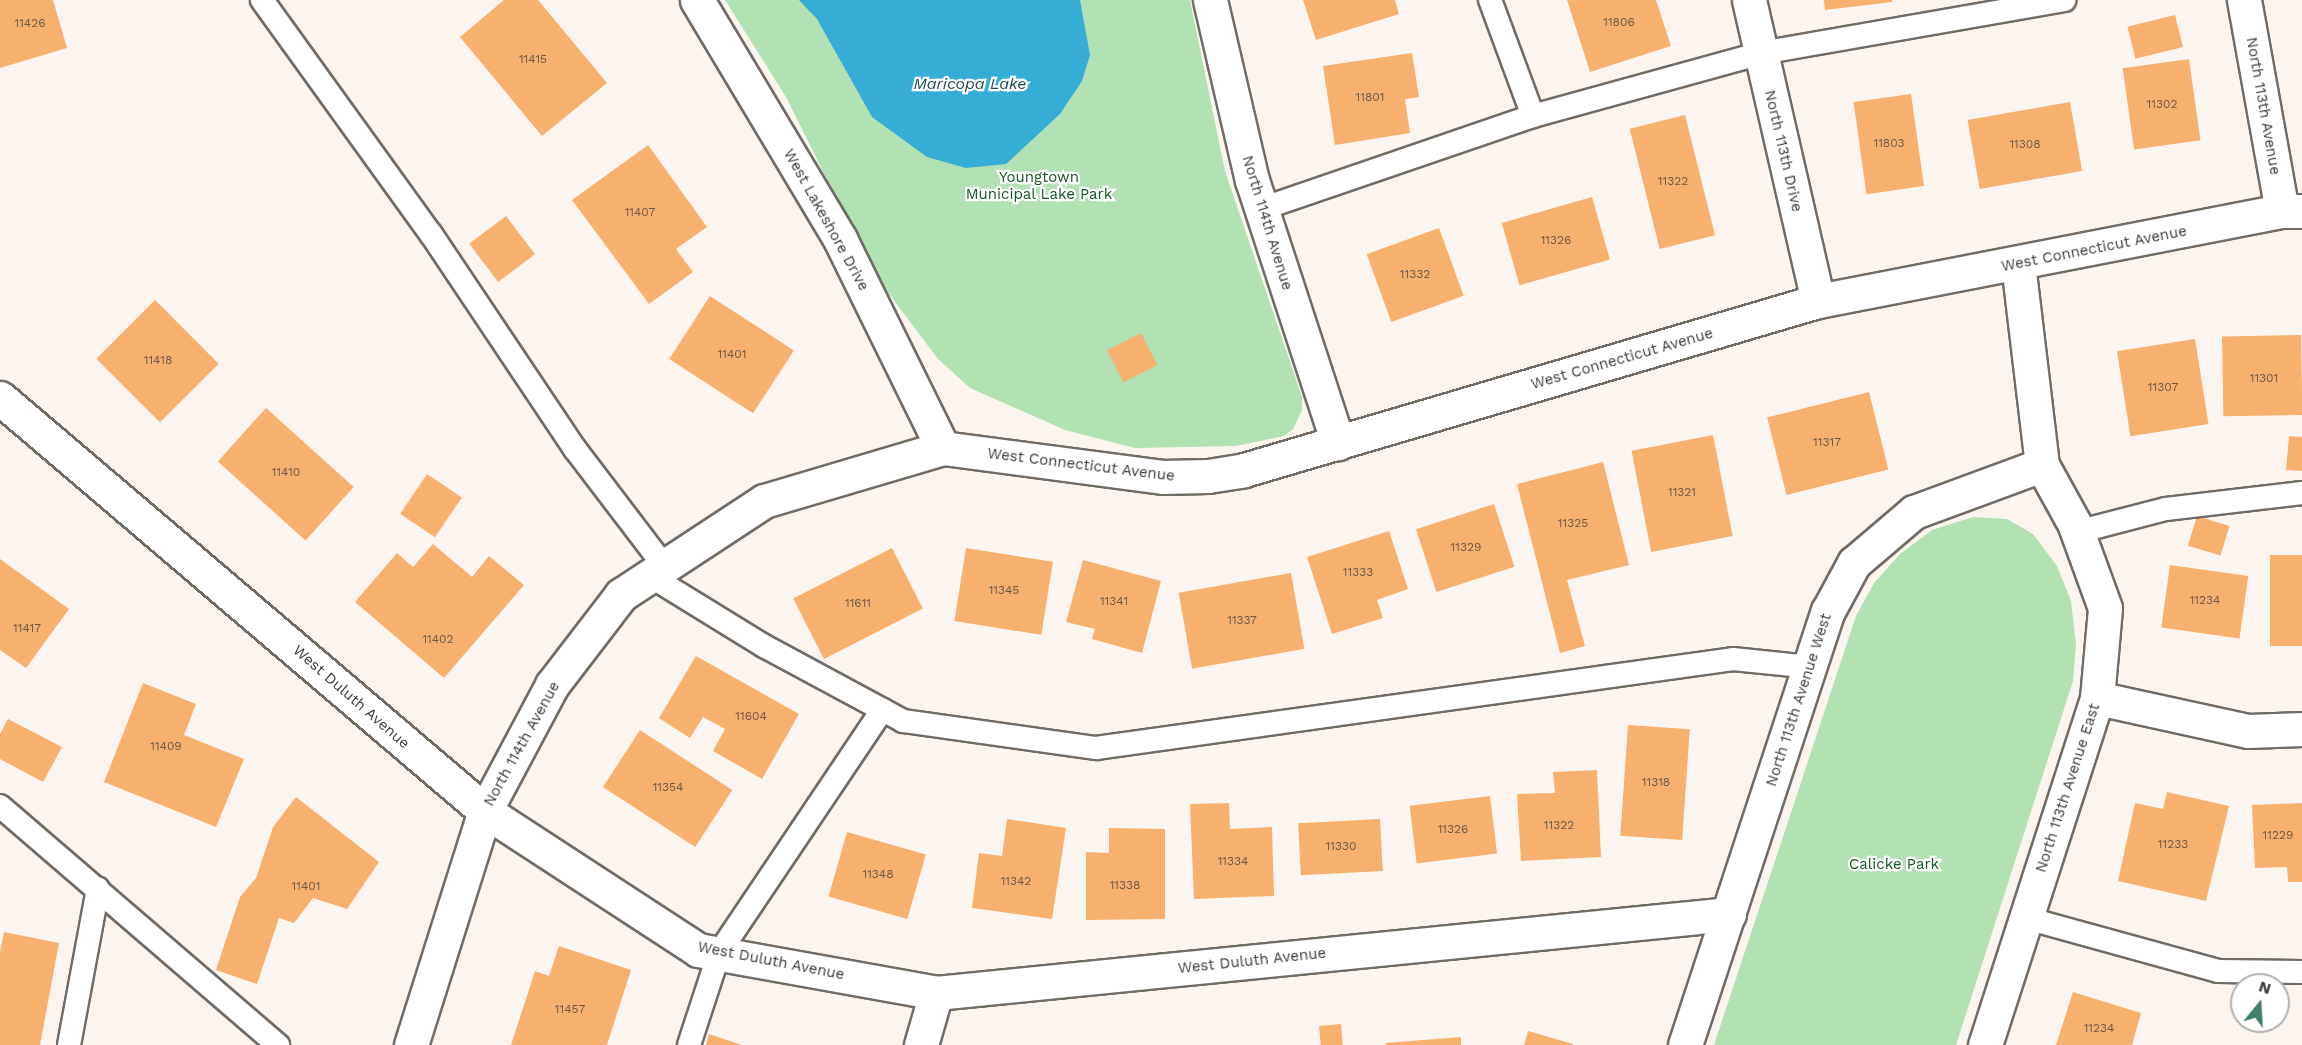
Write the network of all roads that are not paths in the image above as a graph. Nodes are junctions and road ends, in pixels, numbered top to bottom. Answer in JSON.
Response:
{"nodes":[{"id":1,"x":262,"y":0,"type":"edge"},
{"id":2,"x":697,"y":0,"type":"edge"},
{"id":3,"x":1210,"y":0,"type":"edge"},
{"id":4,"x":1490,"y":0,"type":"edge"},
{"id":5,"x":1749,"y":0,"type":"edge"},
{"id":6,"x":2064,"y":0,"type":"edge"},
{"id":7,"x":2244,"y":0,"type":"edge"},
{"id":8,"x":1998,"y":6,"type":"edge"},
{"id":9,"x":1761,"y":53,"type":"junction"},
{"id":10,"x":1533,"y":116,"type":"junction"},
{"id":11,"x":1261,"y":209,"type":"junction"},
{"id":12,"x":2292,"y":211,"type":"edge"},
{"id":13,"x":2018,"y":264,"type":"junction"},
{"id":14,"x":1818,"y":301,"type":"junction"},
{"id":15,"x":0,"y":398,"type":"edge"},
{"id":16,"x":1338,"y":442,"type":"junction"},
{"id":17,"x":943,"y":448,"type":"junction"},
{"id":18,"x":2042,"y":465,"type":"junction"},
{"id":19,"x":2302,"y":493,"type":"edge"},
{"id":20,"x":2078,"y":532,"type":"junction"},
{"id":21,"x":657,"y":571,"type":"junction"},
{"id":22,"x":1810,"y":667,"type":"junction"},
{"id":23,"x":2097,"y":698,"type":"junction"},
{"id":24,"x":882,"y":710,"type":"junction"},
{"id":25,"x":2302,"y":729,"type":"edge"},
{"id":26,"x":0,"y":806,"type":"edge"},
{"id":27,"x":485,"y":811,"type":"junction"},
{"id":28,"x":98,"y":889,"type":"junction"},
{"id":29,"x":1729,"y":914,"type":"junction"},
{"id":30,"x":2026,"y":918,"type":"junction"},
{"id":31,"x":719,"y":953,"type":"junction"},
{"id":32,"x":2302,"y":972,"type":"edge"},
{"id":33,"x":936,"y":993,"type":"junction"},
{"id":34,"x":69,"y":1045,"type":"edge"},
{"id":35,"x":278,"y":1045,"type":"edge"},
{"id":36,"x":411,"y":1045,"type":"edge"},
{"id":37,"x":689,"y":1045,"type":"edge"},
{"id":38,"x":921,"y":1045,"type":"edge"},
{"id":39,"x":1685,"y":1045,"type":"edge"},
{"id":40,"x":1985,"y":1045,"type":"edge"}],
"edges":[{"from":1,"to":21,"type":"lane"},
{"from":2,"to":17,"type":"street","name":"West Lakeshore Drive"},
{"from":3,"to":11,"type":"street","name":"North 114th Avenue"},
{"from":4,"to":10,"type":"lane"},
{"from":5,"to":9,"type":"street","name":"North 113th Drive"},
{"from":6,"to":8,"type":"lane"},
{"from":7,"to":12,"type":"street","name":"North 113th Avenue"},
{"from":8,"to":9,"type":"lane"},
{"from":9,"to":10,"type":"lane"},
{"from":9,"to":14,"type":"street","name":"North 113th Drive"},
{"from":10,"to":11,"type":"lane"},
{"from":11,"to":16,"type":"street","name":"North 114th Avenue"},
{"from":12,"to":13,"type":"street","name":"West Connecticut Avenue"},
{"from":13,"to":14,"type":"street","name":"West Connecticut Avenue"},
{"from":13,"to":18,"type":"street"},
{"from":14,"to":16,"type":"street","name":"West Connecticut Avenue"},
{"from":15,"to":27,"type":"street","name":"West Duluth Avenue"},
{"from":16,"to":17,"type":"street","name":"West Connecticut Avenue"},
{"from":17,"to":21,"type":"street","name":"North 114th Avenue"},
{"from":18,"to":20,"type":"street","name":"North 113th Avenue East"},
{"from":18,"to":22,"type":"street","name":"North 113th Avenue West"},
{"from":19,"to":20,"type":"lane"},
{"from":20,"to":23,"type":"street","name":"North 113th Avenue East"},
{"from":21,"to":24,"type":"lane"},
{"from":21,"to":27,"type":"street","name":"North 114th Avenue"},
{"from":22,"to":24,"type":"lane"},
{"from":22,"to":29,"type":"street","name":"North 113th Avenue West"},
{"from":23,"to":25,"type":"street"},
{"from":23,"to":30,"type":"street","name":"North 113th Avenue East"},
{"from":24,"to":31,"type":"lane"},
{"from":26,"to":28,"type":"lane"},
{"from":27,"to":31,"type":"street","name":"West Duluth Avenue"},
{"from":27,"to":36,"type":"street","name":"North 114th Avenue"},
{"from":28,"to":34,"type":"lane"},
{"from":28,"to":35,"type":"lane"},
{"from":29,"to":33,"type":"street","name":"West Duluth Avenue"},
{"from":29,"to":39,"type":"street","name":"North 113th Avenue West"},
{"from":30,"to":32,"type":"lane"},
{"from":30,"to":40,"type":"street","name":"North 113th Avenue East"},
{"from":31,"to":33,"type":"street","name":"West Duluth Avenue"},
{"from":31,"to":37,"type":"lane"},
{"from":33,"to":38,"type":"street"}]}
